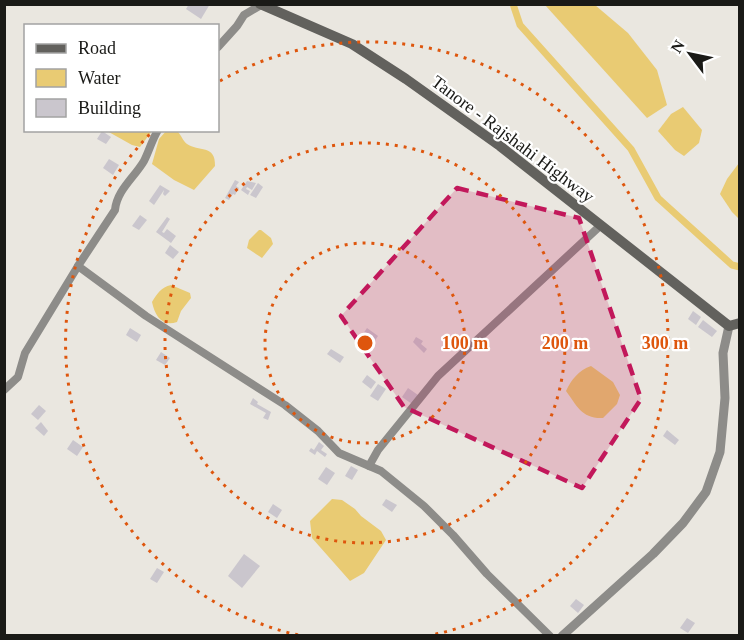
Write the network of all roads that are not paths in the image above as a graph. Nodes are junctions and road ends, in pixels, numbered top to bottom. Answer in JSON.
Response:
{"nodes":[{"id":1,"x":260,"y":5,"type":"edge"},
{"id":2,"x":219,"y":46,"type":"edge"},
{"id":3,"x":157,"y":132,"type":"edge"},
{"id":4,"x":600,"y":226,"type":"junction"},
{"id":5,"x":78,"y":266,"type":"junction"},
{"id":6,"x":734,"y":324,"type":"edge"},
{"id":7,"x":4,"y":390,"type":"edge"},
{"id":8,"x":369,"y":466,"type":"junction"},
{"id":9,"x":550,"y":636,"type":"edge"},
{"id":10,"x":562,"y":636,"type":"edge"}],
"edges":[{"from":1,"to":2,"type":"street"},
{"from":1,"to":4,"type":"main road","name":"Tanore - Rajshahi Highway"},
{"from":3,"to":5,"type":"street"},
{"from":4,"to":6,"type":"main road","name":"Tanore - Rajshahi Highway"},
{"from":4,"to":8,"type":"street"},
{"from":5,"to":7,"type":"street"},
{"from":5,"to":8,"type":"street"},
{"from":6,"to":10,"type":"street"},
{"from":8,"to":9,"type":"street"}]}
